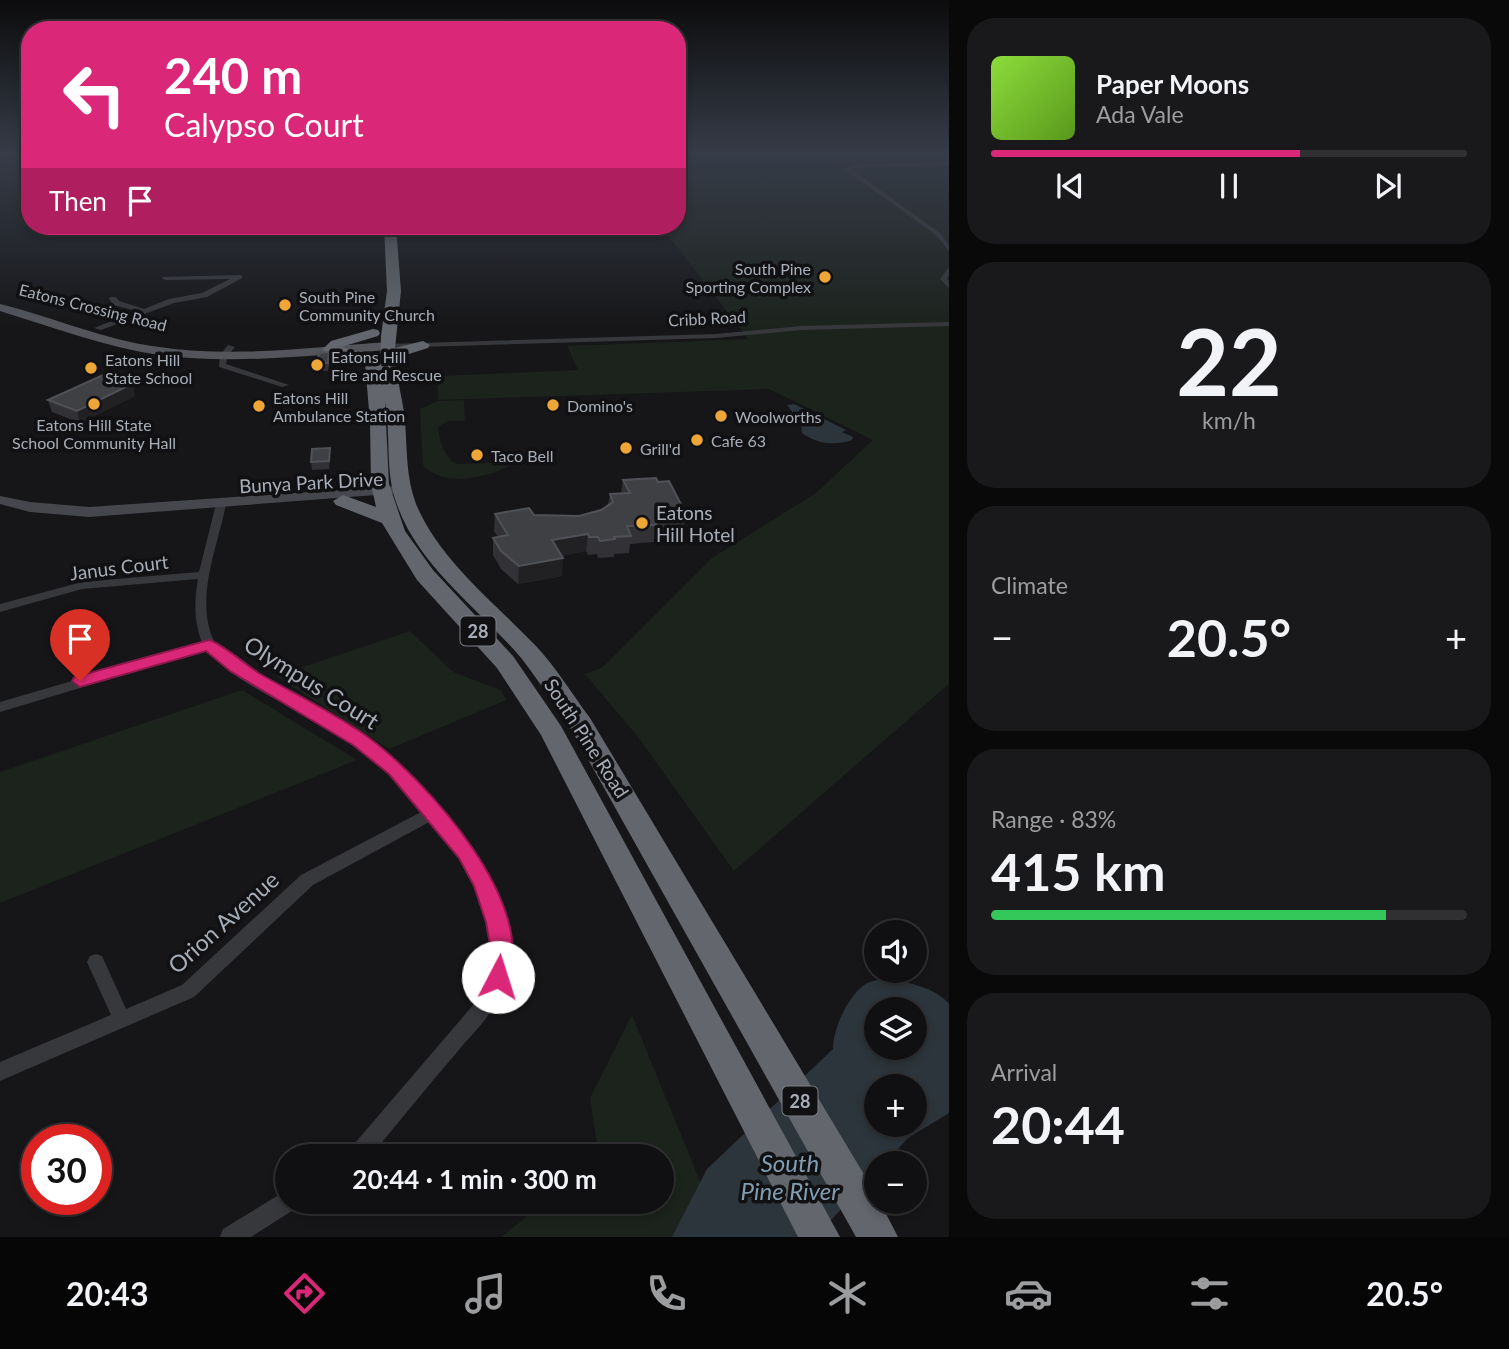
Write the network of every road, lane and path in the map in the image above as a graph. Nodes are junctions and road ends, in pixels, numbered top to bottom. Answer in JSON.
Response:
{"nodes":[{"id":1,"x":908,"y":213,"type":"edge"},
{"id":2,"x":377,"y":235,"type":"edge"},
{"id":3,"x":391,"y":235,"type":"edge"},
{"id":4,"x":949,"y":249,"type":"edge"},
{"id":5,"x":949,"y":269,"type":"edge"},
{"id":6,"x":164,"y":278,"type":"dead end"},
{"id":7,"x":949,"y":286,"type":"edge"},
{"id":8,"x":113,"y":299,"type":"dead end"},
{"id":9,"x":0,"y":301,"type":"edge"},
{"id":10,"x":0,"y":307,"type":"edge"},
{"id":11,"x":144,"y":311,"type":"junction"},
{"id":12,"x":949,"y":324,"type":"edge"},
{"id":13,"x":101,"y":329,"type":"junction"},
{"id":14,"x":417,"y":343,"type":"junction"},
{"id":15,"x":466,"y":343,"type":"joint"},
{"id":16,"x":380,"y":344,"type":"junction"},
{"id":17,"x":333,"y":347,"type":"junction"},
{"id":18,"x":227,"y":351,"type":"junction"},
{"id":19,"x":285,"y":385,"type":"dead end"},
{"id":20,"x":392,"y":499,"type":"junction"},
{"id":21,"x":0,"y":500,"type":"edge"},
{"id":22,"x":343,"y":501,"type":"joint"},
{"id":23,"x":221,"y":504,"type":"junction"},
{"id":24,"x":203,"y":575,"type":"junction"},
{"id":25,"x":0,"y":608,"type":"edge"},
{"id":26,"x":209,"y":645,"type":"junction"},
{"id":27,"x":0,"y":707,"type":"edge"},
{"id":28,"x":433,"y":813,"type":"junction"},
{"id":29,"x":96,"y":962,"type":"dead end"},
{"id":30,"x":122,"y":1020,"type":"junction"},
{"id":31,"x":0,"y":1072,"type":"edge"},
{"id":32,"x":367,"y":1144,"type":"edge"},
{"id":33,"x":275,"y":1209,"type":"edge"},
{"id":34,"x":231,"y":1237,"type":"edge"},
{"id":35,"x":820,"y":1237,"type":"edge"},
{"id":36,"x":878,"y":1237,"type":"edge"}],
"edges":[{"from":1,"to":4,"type":"street"},
{"from":2,"to":16,"type":"highway","name":"South Pine Road","number":"28"},
{"from":3,"to":16,"type":"highway","name":"South Pine Road","number":"28"},
{"from":5,"to":7,"type":"street"},
{"from":6,"to":11,"type":"street"},
{"from":8,"to":11,"type":"street"},
{"from":9,"to":13,"type":"main road","name":"Eatons Crossing Road"},
{"from":10,"to":18,"type":"main road","name":"Eatons Crossing Road"},
{"from":11,"to":13,"type":"street"},
{"from":12,"to":15,"type":"street","name":"Cribb Road"},
{"from":13,"to":18,"type":"main road","name":"Eatons Crossing Road"},
{"from":14,"to":15,"type":"street","name":"Cribb Road"},
{"from":14,"to":16,"type":"highway"},
{"from":14,"to":16,"type":"highway"},
{"from":16,"to":17,"type":"highway"},
{"from":16,"to":17,"type":"highway"},
{"from":16,"to":20,"type":"highway","name":"South Pine Road","number":"28"},
{"from":17,"to":18,"type":"main road","name":"Eatons Crossing Road"},
{"from":18,"to":19,"type":"street"},
{"from":20,"to":22,"type":"highway"},
{"from":20,"to":23,"type":"street","name":"Bunya Park Drive"},
{"from":20,"to":35,"type":"highway","name":"South Pine Road","number":"28"},
{"from":20,"to":36,"type":"highway","name":"South Pine Road","number":"28"},
{"from":21,"to":23,"type":"street","name":"Bunya Park Drive"},
{"from":22,"to":23,"type":"street","name":"Bunya Park Drive"},
{"from":23,"to":24,"type":"street"},
{"from":24,"to":25,"type":"street","name":"Janus Court"},
{"from":24,"to":26,"type":"street"},
{"from":26,"to":27,"type":"street"},
{"from":26,"to":28,"type":"street","name":"Olympus Court"},
{"from":28,"to":30,"type":"street","name":"Orion Avenue"},
{"from":28,"to":32,"type":"street","name":"Olympus Court"},
{"from":29,"to":30,"type":"street"},
{"from":30,"to":31,"type":"street","name":"Orion Avenue"},
{"from":33,"to":34,"type":"street"}]}
